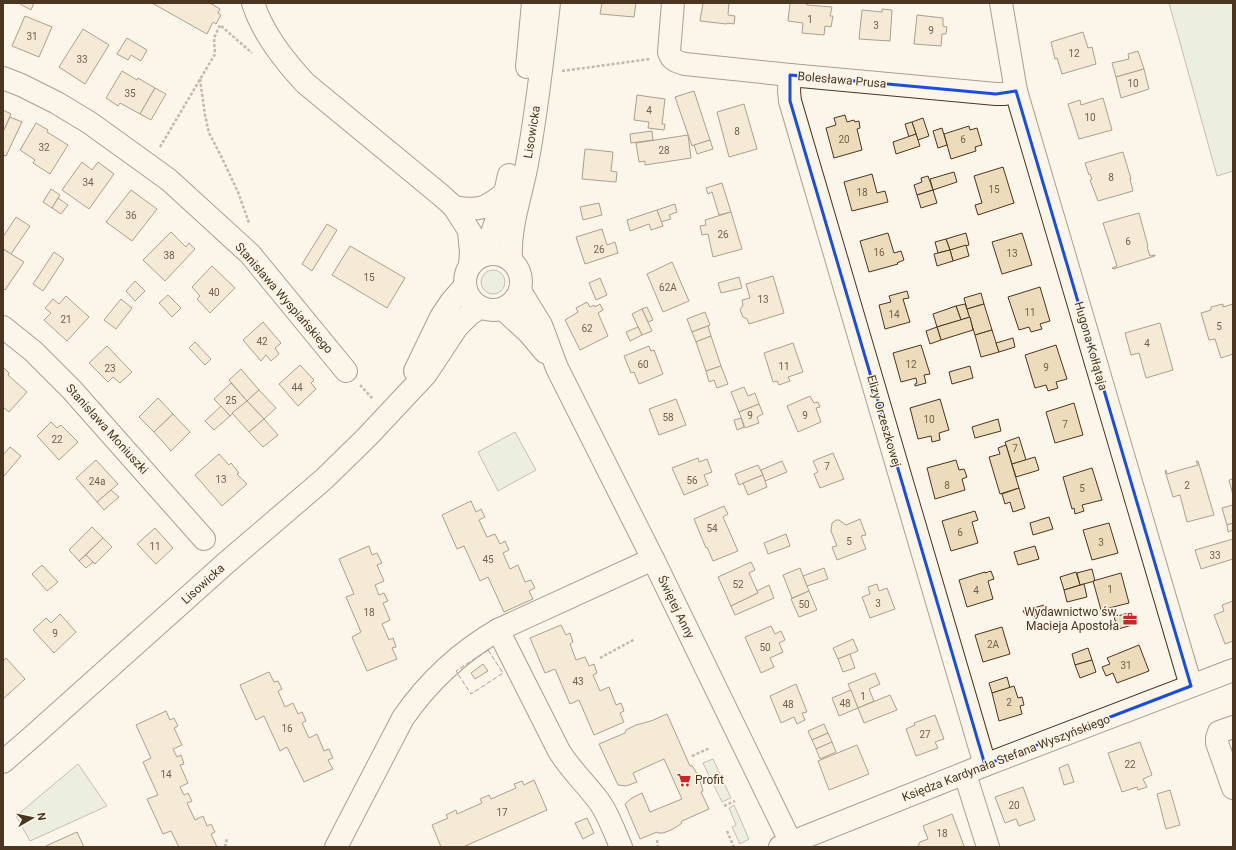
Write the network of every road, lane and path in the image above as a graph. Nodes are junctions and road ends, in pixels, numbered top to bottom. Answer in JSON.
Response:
{"nodes":[{"id":1,"x":253,"y":3,"type":"edge"},
{"id":2,"x":533,"y":3,"type":"edge"},
{"id":3,"x":549,"y":3,"type":"edge"},
{"id":4,"x":673,"y":3,"type":"edge"},
{"id":5,"x":1002,"y":3,"type":"edge"},
{"id":6,"x":220,"y":26,"type":"dead end"},
{"id":7,"x":670,"y":56,"type":"junction"},
{"id":8,"x":557,"y":71,"type":"dead end"},
{"id":9,"x":790,"y":75,"type":"junction"},
{"id":10,"x":3,"y":78,"type":"edge"},
{"id":11,"x":200,"y":79,"type":"junction"},
{"id":12,"x":1016,"y":91,"type":"junction"},
{"id":13,"x":149,"y":165,"type":"junction"},
{"id":14,"x":505,"y":193,"type":"junction"},
{"id":15,"x":454,"y":207,"type":"junction"},
{"id":16,"x":249,"y":224,"type":"dead end"},
{"id":17,"x":478,"y":260,"type":"junction"},
{"id":18,"x":511,"y":260,"type":"junction"},
{"id":19,"x":464,"y":286,"type":"junction"},
{"id":20,"x":520,"y":291,"type":"junction"},
{"id":21,"x":480,"y":308,"type":"junction"},
{"id":22,"x":503,"y":309,"type":"junction"},
{"id":23,"x":3,"y":327,"type":"edge"},
{"id":24,"x":557,"y":368,"type":"junction"},
{"id":25,"x":346,"y":371,"type":"dead end"},
{"id":26,"x":399,"y":402,"type":"junction"},
{"id":27,"x":204,"y":539,"type":"dead end"},
{"id":28,"x":653,"y":560,"type":"junction"},
{"id":29,"x":498,"y":630,"type":"junction"},
{"id":30,"x":635,"y":638,"type":"dead end"},
{"id":31,"x":600,"y":658,"type":"dead end"},
{"id":32,"x":1233,"y":670,"type":"edge"},
{"id":33,"x":1191,"y":686,"type":"junction"},
{"id":34,"x":1233,"y":727,"type":"edge"},
{"id":35,"x":710,"y":748,"type":"dead end"},
{"id":36,"x":692,"y":756,"type":"dead end"},
{"id":37,"x":3,"y":762,"type":"edge"},
{"id":38,"x":985,"y":765,"type":"junction"},
{"id":39,"x":965,"y":774,"type":"junction"},
{"id":40,"x":1233,"y":788,"type":"edge"},
{"id":41,"x":736,"y":801,"type":"dead end"},
{"id":42,"x":724,"y":806,"type":"dead end"},
{"id":43,"x":727,"y":831,"type":"dead end"},
{"id":44,"x":227,"y":838,"type":"dead end"},
{"id":45,"x":657,"y":840,"type":"dead end"},
{"id":46,"x":788,"y":846,"type":"edge"},
{"id":47,"x":225,"y":847,"type":"edge"},
{"id":48,"x":336,"y":847,"type":"edge"},
{"id":49,"x":621,"y":847,"type":"edge"},
{"id":50,"x":658,"y":847,"type":"edge"},
{"id":51,"x":734,"y":847,"type":"edge"},
{"id":52,"x":988,"y":847,"type":"edge"}],
"edges":[{"from":1,"to":15,"type":"street"},
{"from":2,"to":14,"type":"street","name":"Lisowicka"},
{"from":3,"to":18,"type":"street","name":"Lisowicka"},
{"from":4,"to":7,"type":"street"},
{"from":5,"to":12,"type":"street","name":"Hugona Kołłątaja"},
{"from":6,"to":11,"type":"path"},
{"from":7,"to":8,"type":"path"},
{"from":7,"to":9,"type":"street","name":"Bolesława Prusa"},
{"from":9,"to":12,"type":"street","name":"Bolesława Prusa"},
{"from":9,"to":38,"type":"street","name":"Elizy Orzeszkowej"},
{"from":10,"to":13,"type":"street","name":"Stanisława Wyspiańskiego"},
{"from":11,"to":13,"type":"path"},
{"from":11,"to":16,"type":"path"},
{"from":12,"to":33,"type":"street","name":"Hugona Kołłątaja"},
{"from":13,"to":25,"type":"street","name":"Stanisława Wyspiańskiego"},
{"from":14,"to":15,"type":"street"},
{"from":14,"to":17,"type":"street","name":"Lisowicka"},
{"from":15,"to":17,"type":"street"},
{"from":17,"to":18,"type":"street"},
{"from":17,"to":19,"type":"street"},
{"from":18,"to":20,"type":"street"},
{"from":19,"to":21,"type":"street"},
{"from":19,"to":26,"type":"street","name":"Lisowicka"},
{"from":20,"to":22,"type":"street"},
{"from":20,"to":24,"type":"street","name":"Świętej Anny"},
{"from":21,"to":22,"type":"street"},
{"from":21,"to":26,"type":"street","name":"Lisowicka"},
{"from":22,"to":24,"type":"street","name":"Świętej Anny"},
{"from":23,"to":27,"type":"street","name":"Stanisława Moniuszki"},
{"from":24,"to":28,"type":"street","name":"Świętej Anny"},
{"from":26,"to":37,"type":"street","name":"Lisowicka"},
{"from":28,"to":29,"type":"street"},
{"from":28,"to":46,"type":"street","name":"Świętej Anny"},
{"from":29,"to":48,"type":"street"},
{"from":29,"to":49,"type":"street"},
{"from":30,"to":31,"type":"path"},
{"from":32,"to":33,"type":"street","name":"Księdza Kardynała Stefana Wyszyńskiego"},
{"from":33,"to":38,"type":"street","name":"Księdza Kardynała Stefana Wyszyńskiego"},
{"from":34,"to":40,"type":"street"},
{"from":35,"to":36,"type":"path"},
{"from":38,"to":39,"type":"street","name":"Księdza Kardynała Stefana Wyszyńskiego"},
{"from":39,"to":46,"type":"street","name":"Księdza Kardynała Stefana Wyszyńskiego"},
{"from":39,"to":52,"type":"street"},
{"from":41,"to":42,"type":"path"},
{"from":43,"to":51,"type":"path"},
{"from":44,"to":47,"type":"path"},
{"from":45,"to":50,"type":"path"}]}
